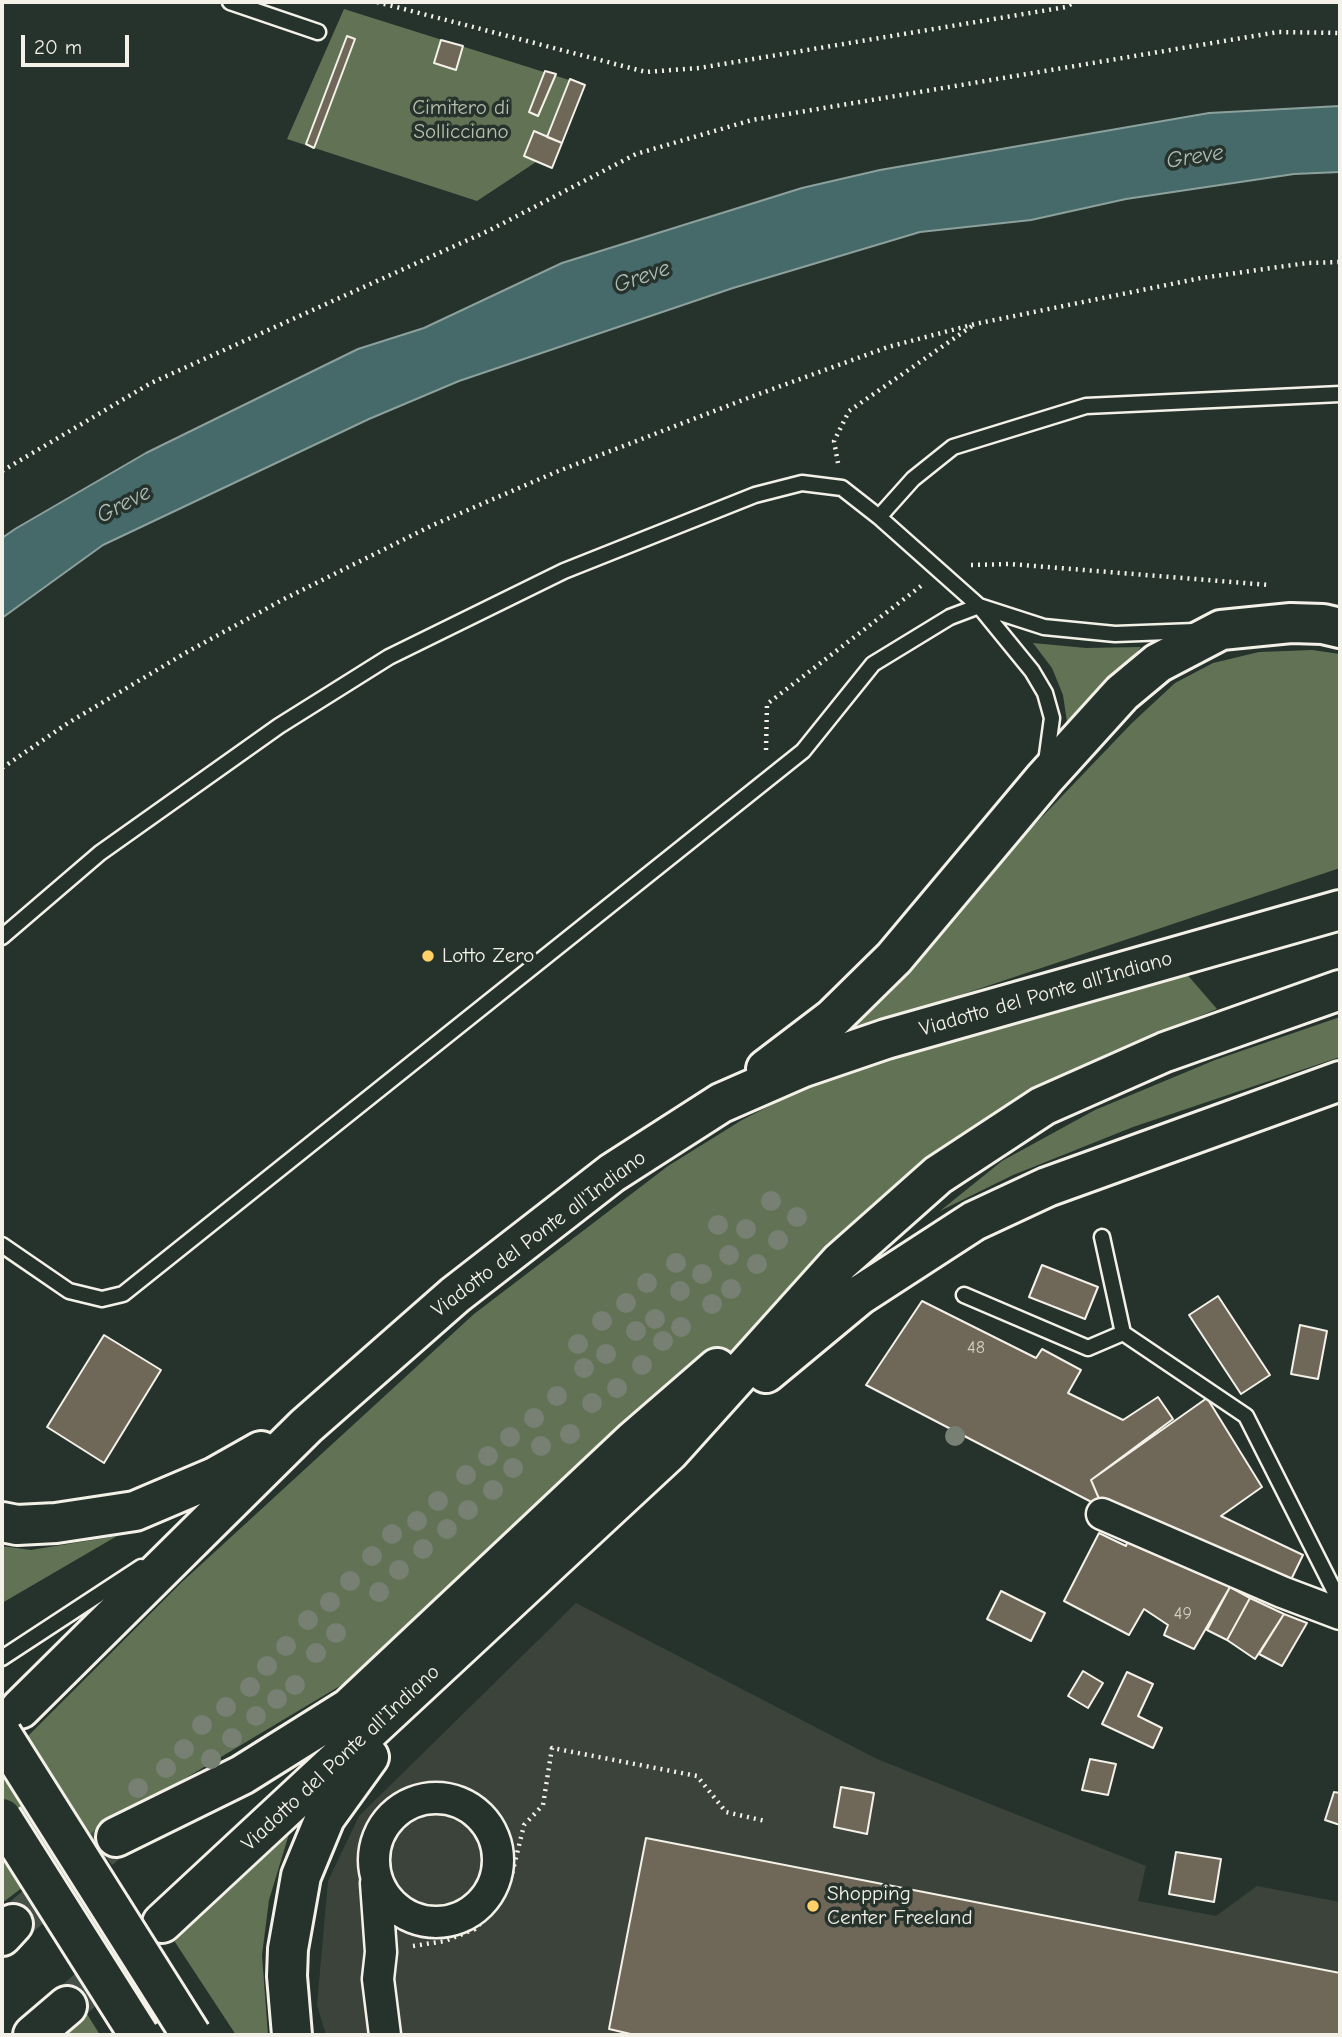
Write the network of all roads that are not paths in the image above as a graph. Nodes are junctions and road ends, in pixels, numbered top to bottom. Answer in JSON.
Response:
{"nodes":[{"id":1,"x":230,"y":2,"type":"edge"},
{"id":2,"x":318,"y":32,"type":"dead end"},
{"id":3,"x":1340,"y":394,"type":"edge"},
{"id":4,"x":879,"y":517,"type":"junction"},
{"id":5,"x":979,"y":606,"type":"junction"},
{"id":6,"x":1340,"y":628,"type":"edge"},
{"id":7,"x":1221,"y":630,"type":"junction"},
{"id":8,"x":1045,"y":778,"type":"junction"},
{"id":9,"x":1340,"y":910,"type":"edge"},
{"id":10,"x":2,"y":937,"type":"edge"},
{"id":11,"x":1340,"y":990,"type":"edge"},
{"id":12,"x":1340,"y":1082,"type":"edge"},
{"id":13,"x":721,"y":1103,"type":"junction"},
{"id":14,"x":1102,"y":1237,"type":"dead end"},
{"id":15,"x":2,"y":1245,"type":"edge"},
{"id":16,"x":840,"y":1262,"type":"junction"},
{"id":17,"x":964,"y":1295,"type":"dead end"},
{"id":18,"x":1123,"y":1333,"type":"junction"},
{"id":19,"x":306,"y":1426,"type":"junction"},
{"id":20,"x":669,"y":1452,"type":"junction"},
{"id":21,"x":1102,"y":1514,"type":"dead end"},
{"id":22,"x":2,"y":1522,"type":"edge"},
{"id":23,"x":203,"y":1526,"type":"junction"},
{"id":24,"x":1340,"y":1602,"type":"edge"},
{"id":25,"x":505,"y":1607,"type":"junction"},
{"id":26,"x":1340,"y":1614,"type":"edge"},
{"id":27,"x":2,"y":1658,"type":"edge"},
{"id":28,"x":11,"y":1722,"type":"edge"},
{"id":29,"x":2,"y":1818,"type":"edge"},
{"id":30,"x":116,"y":1837,"type":"tunnel mouth"},
{"id":31,"x":376,"y":1878,"type":"junction"},
{"id":32,"x":415,"y":1919,"type":"junction"},
{"id":33,"x":162,"y":1923,"type":"tunnel mouth"},
{"id":34,"x":391,"y":1950,"type":"junction"},
{"id":35,"x":67,"y":2006,"type":"tunnel mouth"},
{"id":36,"x":33,"y":2035,"type":"edge"},
{"id":37,"x":139,"y":2035,"type":"edge"},
{"id":38,"x":191,"y":2035,"type":"edge"},
{"id":39,"x":292,"y":2035,"type":"edge"},
{"id":40,"x":385,"y":2035,"type":"edge"}],
"edges":[{"from":1,"to":2,"type":"lane"},
{"from":3,"to":4,"type":"lane"},
{"from":4,"to":5,"type":"lane"},
{"from":4,"to":10,"type":"lane"},
{"from":5,"to":7,"type":"lane"},
{"from":5,"to":8,"type":"lane"},
{"from":5,"to":15,"type":"lane"},
{"from":6,"to":7,"type":"highway"},
{"from":7,"to":8,"type":"highway"},
{"from":8,"to":13,"type":"highway"},
{"from":9,"to":13,"type":"highway","name":"Viadotto del Ponte all'Indiano"},
{"from":11,"to":16,"type":"highway","name":"Viadotto del Ponte all'Indiano"},
{"from":12,"to":20,"type":"highway"},
{"from":13,"to":19,"type":"highway","name":"Viadotto del Ponte all'Indiano"},
{"from":14,"to":18,"type":"lane"},
{"from":16,"to":20,"type":"highway","name":"Viadotto del Ponte all'Indiano"},
{"from":16,"to":30,"type":"highway","name":"Viadotto del Ponte all'Indiano"},
{"from":17,"to":18,"type":"lane"},
{"from":18,"to":24,"type":"lane"},
{"from":19,"to":22,"type":"highway"},
{"from":19,"to":23,"type":"highway","name":"Viadotto del Ponte all'Indiano"},
{"from":20,"to":25,"type":"highway","name":"Viadotto del Ponte all'Indiano"},
{"from":21,"to":26,"type":"street"},
{"from":23,"to":27,"type":"lane"},
{"from":23,"to":28,"type":"highway","name":"Viadotto del Ponte all'Indiano"},
{"from":25,"to":33,"type":"highway","name":"Viadotto del Ponte all'Indiano"},
{"from":25,"to":39,"type":"highway"},
{"from":28,"to":38,"type":"highway","bridge":true},
{"from":29,"to":37,"type":"highway","bridge":true},
{"from":31,"to":32,"type":"street"},
{"from":31,"to":32,"type":"street"},
{"from":31,"to":34,"type":"street"},
{"from":32,"to":34,"type":"street"},
{"from":34,"to":40,"type":"street"},
{"from":35,"to":36,"type":"highway"}]}
